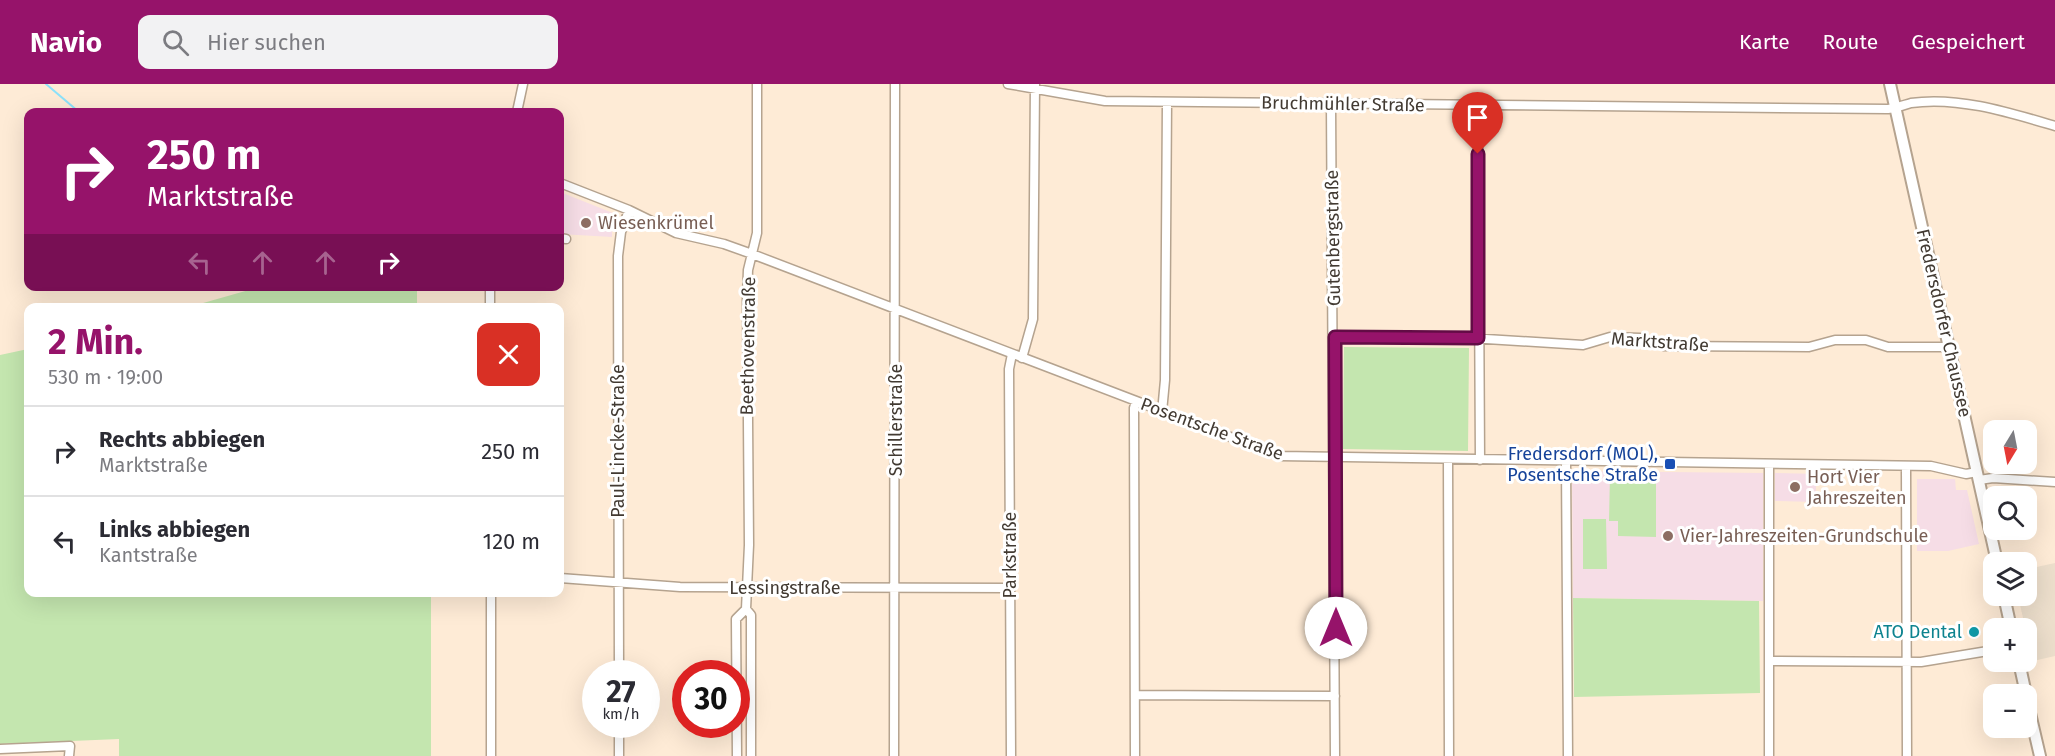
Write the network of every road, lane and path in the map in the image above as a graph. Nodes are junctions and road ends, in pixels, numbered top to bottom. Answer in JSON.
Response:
{"nodes":[{"id":1,"x":523,"y":84,"type":"edge"},
{"id":2,"x":757,"y":84,"type":"edge"},
{"id":3,"x":895,"y":84,"type":"edge"},
{"id":4,"x":1008,"y":84,"type":"edge"},
{"id":5,"x":1890,"y":84,"type":"edge"},
{"id":6,"x":1035,"y":86,"type":"edge"},
{"id":7,"x":1167,"y":102,"type":"junction"},
{"id":8,"x":1332,"y":104,"type":"junction"},
{"id":9,"x":1478,"y":105,"type":"junction"},
{"id":10,"x":519,"y":108,"type":"edge"},
{"id":11,"x":1895,"y":108,"type":"junction"},
{"id":12,"x":2055,"y":126,"type":"edge"},
{"id":13,"x":564,"y":185,"type":"edge"},
{"id":14,"x":629,"y":210,"type":"junction"},
{"id":15,"x":752,"y":254,"type":"junction"},
{"id":16,"x":896,"y":309,"type":"junction"},
{"id":17,"x":1335,"y":337,"type":"junction"},
{"id":18,"x":1478,"y":338,"type":"junction"},
{"id":19,"x":1948,"y":347,"type":"junction"},
{"id":20,"x":1012,"y":354,"type":"junction"},
{"id":21,"x":1022,"y":358,"type":"junction"},
{"id":22,"x":1136,"y":402,"type":"junction"},
{"id":23,"x":1162,"y":412,"type":"junction"},
{"id":24,"x":1334,"y":458,"type":"junction"},
{"id":25,"x":1448,"y":459,"type":"junction"},
{"id":26,"x":1480,"y":460,"type":"junction"},
{"id":27,"x":1566,"y":462,"type":"junction"},
{"id":28,"x":1769,"y":465,"type":"junction"},
{"id":29,"x":1906,"y":466,"type":"junction"},
{"id":30,"x":1978,"y":476,"type":"junction"},
{"id":31,"x":2055,"y":482,"type":"edge"},
{"id":32,"x":1995,"y":552,"type":"edge"},
{"id":33,"x":564,"y":578,"type":"edge"},
{"id":34,"x":618,"y":583,"type":"junction"},
{"id":35,"x":747,"y":587,"type":"junction"},
{"id":36,"x":894,"y":588,"type":"junction"},
{"id":37,"x":1011,"y":588,"type":"junction"},
{"id":38,"x":491,"y":597,"type":"edge"},
{"id":39,"x":746,"y":609,"type":"junction"},
{"id":40,"x":1983,"y":652,"type":"edge"},
{"id":41,"x":619,"y":660,"type":"edge"},
{"id":42,"x":1769,"y":661,"type":"junction"},
{"id":43,"x":1907,"y":662,"type":"junction"},
{"id":44,"x":1135,"y":695,"type":"junction"},
{"id":45,"x":1335,"y":696,"type":"junction"},
{"id":46,"x":619,"y":738,"type":"edge"},
{"id":47,"x":2036,"y":738,"type":"edge"},
{"id":48,"x":0,"y":749,"type":"edge"},
{"id":49,"x":69,"y":756,"type":"edge"},
{"id":50,"x":491,"y":756,"type":"edge"},
{"id":51,"x":619,"y":756,"type":"edge"},
{"id":52,"x":737,"y":756,"type":"edge"},
{"id":53,"x":751,"y":756,"type":"edge"},
{"id":54,"x":894,"y":756,"type":"edge"},
{"id":55,"x":1011,"y":756,"type":"edge"},
{"id":56,"x":1135,"y":756,"type":"edge"},
{"id":57,"x":1335,"y":756,"type":"edge"},
{"id":58,"x":1449,"y":756,"type":"edge"},
{"id":59,"x":1568,"y":756,"type":"edge"},
{"id":60,"x":1769,"y":756,"type":"edge"},
{"id":61,"x":1907,"y":756,"type":"edge"},
{"id":62,"x":2040,"y":756,"type":"edge"}],
"edges":[{"from":1,"to":10,"type":"street"},
{"from":2,"to":15,"type":"street","name":"Beethovenstraße"},
{"from":3,"to":16,"type":"street","name":"Schillerstraße"},
{"from":4,"to":6,"type":"street","name":"Bruchmühler Straße"},
{"from":5,"to":11,"type":"main road","name":"Fredersdorfer Chaussee"},
{"from":6,"to":7,"type":"street","name":"Bruchmühler Straße"},
{"from":6,"to":21,"type":"street"},
{"from":7,"to":8,"type":"street","name":"Bruchmühler Straße"},
{"from":7,"to":23,"type":"street"},
{"from":8,"to":9,"type":"street","name":"Bruchmühler Straße"},
{"from":8,"to":17,"type":"street","name":"Gutenbergstraße"},
{"from":9,"to":11,"type":"street","name":"Bruchmühler Straße"},
{"from":9,"to":18,"type":"street"},
{"from":11,"to":12,"type":"street","name":"Bruchmühler Straße"},
{"from":11,"to":19,"type":"main road","name":"Fredersdorfer Chaussee"},
{"from":13,"to":14,"type":"street","name":"Posentsche Straße"},
{"from":14,"to":15,"type":"street","name":"Posentsche Straße"},
{"from":14,"to":34,"type":"street","name":"Paul-Lincke-Straße"},
{"from":15,"to":16,"type":"street","name":"Posentsche Straße"},
{"from":15,"to":35,"type":"street","name":"Beethovenstraße"},
{"from":16,"to":20,"type":"street","name":"Posentsche Straße"},
{"from":16,"to":36,"type":"street","name":"Schillerstraße"},
{"from":17,"to":18,"type":"street","name":"Marktstraße"},
{"from":17,"to":24,"type":"street","name":"Gutenbergstraße"},
{"from":18,"to":19,"type":"street","name":"Marktstraße"},
{"from":18,"to":26,"type":"street"},
{"from":19,"to":30,"type":"main road","name":"Fredersdorfer Chaussee"},
{"from":20,"to":21,"type":"street","name":"Posentsche Straße"},
{"from":20,"to":37,"type":"street","name":"Parkstraße"},
{"from":21,"to":22,"type":"street","name":"Posentsche Straße"},
{"from":22,"to":23,"type":"street","name":"Posentsche Straße"},
{"from":22,"to":44,"type":"street"},
{"from":23,"to":24,"type":"street","name":"Posentsche Straße"},
{"from":24,"to":25,"type":"street","name":"Posentsche Straße"},
{"from":24,"to":45,"type":"street","name":"Gutenbergstraße"},
{"from":25,"to":26,"type":"street","name":"Posentsche Straße"},
{"from":25,"to":58,"type":"street"},
{"from":26,"to":27,"type":"street","name":"Posentsche Straße"},
{"from":27,"to":28,"type":"street","name":"Posentsche Straße"},
{"from":27,"to":59,"type":"street"},
{"from":28,"to":29,"type":"street","name":"Posentsche Straße"},
{"from":28,"to":42,"type":"street"},
{"from":29,"to":30,"type":"street","name":"Posentsche Straße"},
{"from":29,"to":43,"type":"street"},
{"from":30,"to":31,"type":"street","name":"Posentsche Straße"},
{"from":30,"to":32,"type":"main road","name":"Fredersdorfer Chaussee"},
{"from":33,"to":34,"type":"street","name":"Lessingstraße"},
{"from":34,"to":35,"type":"street","name":"Lessingstraße"},
{"from":34,"to":41,"type":"street","name":"Paul-Lincke-Straße"},
{"from":35,"to":36,"type":"street","name":"Lessingstraße"},
{"from":35,"to":39,"type":"street","name":"Beethovenstraße"},
{"from":36,"to":37,"type":"street","name":"Lessingstraße"},
{"from":36,"to":54,"type":"street","name":"Schillerstraße"},
{"from":37,"to":55,"type":"street","name":"Parkstraße"},
{"from":38,"to":50,"type":"street"},
{"from":39,"to":52,"type":"street","name":"Beethovenstraße"},
{"from":39,"to":53,"type":"street","name":"Beethovenstraße"},
{"from":40,"to":43,"type":"street"},
{"from":42,"to":43,"type":"street"},
{"from":42,"to":60,"type":"street"},
{"from":43,"to":61,"type":"street"},
{"from":44,"to":45,"type":"street"},
{"from":44,"to":56,"type":"street"},
{"from":45,"to":57,"type":"street","name":"Gutenbergstraße"},
{"from":46,"to":51,"type":"street"},
{"from":47,"to":62,"type":"main road"},
{"from":48,"to":49,"type":"street"}]}
